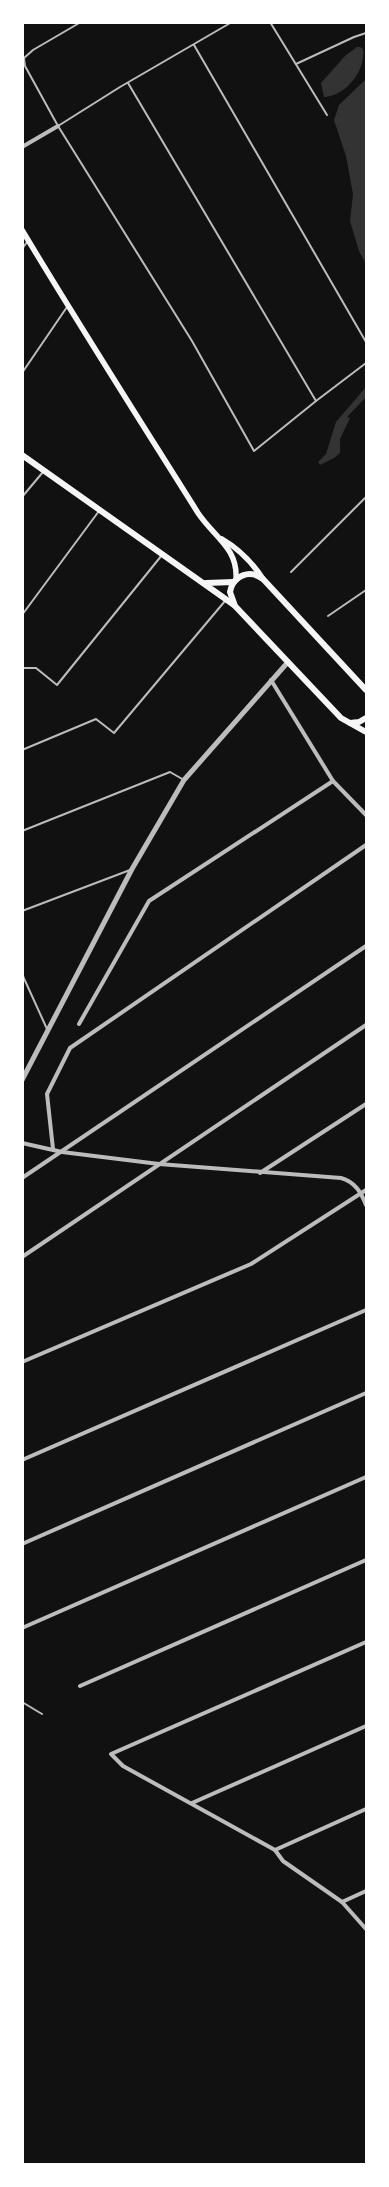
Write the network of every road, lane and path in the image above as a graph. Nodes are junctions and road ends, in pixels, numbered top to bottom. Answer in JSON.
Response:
{"nodes":[{"id":1,"x":82,"y":22,"type":"edge"},
{"id":2,"x":232,"y":22,"type":"edge"},
{"id":3,"x":270,"y":22,"type":"edge"},
{"id":4,"x":366,"y":33,"type":"edge"},
{"id":5,"x":194,"y":45,"type":"junction"},
{"id":6,"x":296,"y":64,"type":"junction"},
{"id":7,"x":128,"y":83,"type":"junction"},
{"id":8,"x":327,"y":115,"type":"dead end"},
{"id":9,"x":58,"y":126,"type":"junction"},
{"id":10,"x":22,"y":147,"type":"edge"},
{"id":11,"x":22,"y":230,"type":"edge"},
{"id":12,"x":29,"y":240,"type":"junction"},
{"id":13,"x":22,"y":249,"type":"edge"},
{"id":14,"x":68,"y":305,"type":"junction"},
{"id":15,"x":366,"y":342,"type":"edge"},
{"id":16,"x":366,"y":363,"type":"edge"},
{"id":17,"x":22,"y":373,"type":"edge"},
{"id":18,"x":316,"y":401,"type":"junction"},
{"id":19,"x":22,"y":455,"type":"edge"},
{"id":20,"x":44,"y":470,"type":"junction"},
{"id":21,"x":366,"y":496,"type":"edge"},
{"id":22,"x":22,"y":497,"type":"edge"},
{"id":23,"x":100,"y":509,"type":"junction"},
{"id":24,"x":216,"y":535,"type":"junction"},
{"id":25,"x":163,"y":553,"type":"junction"},
{"id":26,"x":290,"y":572,"type":"dead end"},
{"id":27,"x":235,"y":580,"type":"junction"},
{"id":28,"x":263,"y":580,"type":"junction"},
{"id":29,"x":206,"y":583,"type":"junction"},
{"id":30,"x":366,"y":590,"type":"edge"},
{"id":31,"x":226,"y":599,"type":"junction"},
{"id":32,"x":235,"y":606,"type":"junction"},
{"id":33,"x":22,"y":615,"type":"edge"},
{"id":34,"x":328,"y":616,"type":"dead end"},
{"id":35,"x":288,"y":662,"type":"junction"},
{"id":36,"x":22,"y":668,"type":"edge"},
{"id":37,"x":271,"y":680,"type":"junction"},
{"id":38,"x":366,"y":690,"type":"edge"},
{"id":39,"x":366,"y":718,"type":"edge"},
{"id":40,"x":349,"y":723,"type":"junction"},
{"id":41,"x":366,"y":732,"type":"edge"},
{"id":42,"x":22,"y":750,"type":"edge"},
{"id":43,"x":184,"y":780,"type":"junction"},
{"id":44,"x":333,"y":781,"type":"junction"},
{"id":45,"x":366,"y":815,"type":"edge"},
{"id":46,"x":22,"y":831,"type":"edge"},
{"id":47,"x":366,"y":845,"type":"edge"},
{"id":48,"x":132,"y":869,"type":"junction"},
{"id":49,"x":22,"y":911,"type":"edge"},
{"id":50,"x":366,"y":946,"type":"edge"},
{"id":51,"x":22,"y":974,"type":"edge"},
{"id":52,"x":28,"y":986,"type":"junction"},
{"id":53,"x":22,"y":989,"type":"edge"},
{"id":54,"x":79,"y":1024,"type":"dead end"},
{"id":55,"x":366,"y":1025,"type":"edge"},
{"id":56,"x":48,"y":1032,"type":"junction"},
{"id":57,"x":23,"y":1078,"type":"edge"},
{"id":58,"x":366,"y":1104,"type":"edge"},
{"id":59,"x":22,"y":1143,"type":"edge"},
{"id":60,"x":53,"y":1149,"type":"junction"},
{"id":61,"x":62,"y":1152,"type":"junction"},
{"id":62,"x":158,"y":1164,"type":"junction"},
{"id":63,"x":260,"y":1173,"type":"junction"},
{"id":64,"x":22,"y":1178,"type":"edge"},
{"id":65,"x":366,"y":1190,"type":"edge"},
{"id":66,"x":361,"y":1193,"type":"junction"},
{"id":67,"x":366,"y":1205,"type":"edge"},
{"id":68,"x":22,"y":1257,"type":"edge"},
{"id":69,"x":366,"y":1310,"type":"edge"},
{"id":70,"x":22,"y":1362,"type":"edge"},
{"id":71,"x":366,"y":1392,"type":"edge"},
{"id":72,"x":22,"y":1460,"type":"edge"},
{"id":73,"x":366,"y":1478,"type":"edge"},
{"id":74,"x":22,"y":1544,"type":"edge"},
{"id":75,"x":366,"y":1560,"type":"edge"},
{"id":76,"x":22,"y":1628,"type":"edge"},
{"id":77,"x":366,"y":1642,"type":"edge"},
{"id":78,"x":80,"y":1686,"type":"dead end"},
{"id":79,"x":22,"y":1702,"type":"edge"},
{"id":80,"x":42,"y":1714,"type":"dead end"},
{"id":81,"x":366,"y":1726,"type":"edge"},
{"id":82,"x":192,"y":1804,"type":"junction"},
{"id":83,"x":366,"y":1809,"type":"edge"},
{"id":84,"x":275,"y":1850,"type":"junction"},
{"id":85,"x":366,"y":1891,"type":"edge"},
{"id":86,"x":342,"y":1902,"type":"junction"},
{"id":87,"x":366,"y":1929,"type":"edge"}],
"edges":[{"from":1,"to":9,"type":"lane"},
{"from":2,"to":5,"type":"lane"},
{"from":3,"to":6,"type":"lane"},
{"from":4,"to":6,"type":"lane"},
{"from":5,"to":7,"type":"lane"},
{"from":5,"to":15,"type":"lane"},
{"from":6,"to":8,"type":"lane"},
{"from":7,"to":9,"type":"lane"},
{"from":7,"to":18,"type":"lane"},
{"from":9,"to":10,"type":"street"},
{"from":9,"to":18,"type":"lane"},
{"from":11,"to":12,"type":"main road"},
{"from":12,"to":13,"type":"lane"},
{"from":12,"to":14,"type":"main road"},
{"from":14,"to":17,"type":"lane"},
{"from":14,"to":24,"type":"main road"},
{"from":16,"to":18,"type":"lane"},
{"from":19,"to":20,"type":"main road"},
{"from":20,"to":22,"type":"lane"},
{"from":20,"to":23,"type":"main road"},
{"from":21,"to":26,"type":"lane"},
{"from":23,"to":25,"type":"main road"},
{"from":23,"to":33,"type":"lane"},
{"from":24,"to":27,"type":"main road"},
{"from":24,"to":28,"type":"main road"},
{"from":25,"to":29,"type":"main road"},
{"from":25,"to":36,"type":"lane"},
{"from":27,"to":28,"type":"main road"},
{"from":27,"to":29,"type":"main road"},
{"from":27,"to":32,"type":"main road"},
{"from":28,"to":38,"type":"main road"},
{"from":29,"to":31,"type":"main road"},
{"from":30,"to":34,"type":"lane"},
{"from":31,"to":32,"type":"main road"},
{"from":31,"to":42,"type":"lane"},
{"from":32,"to":35,"type":"main road"},
{"from":35,"to":37,"type":"street"},
{"from":35,"to":40,"type":"main road"},
{"from":37,"to":43,"type":"street"},
{"from":37,"to":44,"type":"street"},
{"from":39,"to":40,"type":"main road"},
{"from":40,"to":41,"type":"main road"},
{"from":43,"to":46,"type":"lane"},
{"from":43,"to":48,"type":"street"},
{"from":44,"to":45,"type":"street"},
{"from":44,"to":54,"type":"street"},
{"from":47,"to":60,"type":"street"},
{"from":48,"to":49,"type":"lane"},
{"from":48,"to":56,"type":"street"},
{"from":50,"to":61,"type":"street"},
{"from":51,"to":52,"type":"lane"},
{"from":52,"to":53,"type":"lane"},
{"from":52,"to":56,"type":"lane"},
{"from":55,"to":62,"type":"street"},
{"from":56,"to":57,"type":"street"},
{"from":58,"to":63,"type":"street"},
{"from":59,"to":60,"type":"street"},
{"from":60,"to":61,"type":"street"},
{"from":61,"to":62,"type":"street"},
{"from":61,"to":64,"type":"street"},
{"from":62,"to":63,"type":"street"},
{"from":62,"to":68,"type":"street"},
{"from":63,"to":66,"type":"street"},
{"from":65,"to":66,"type":"street"},
{"from":66,"to":67,"type":"street"},
{"from":66,"to":70,"type":"street"},
{"from":69,"to":72,"type":"street"},
{"from":71,"to":74,"type":"street"},
{"from":73,"to":76,"type":"street"},
{"from":75,"to":78,"type":"street"},
{"from":77,"to":82,"type":"street"},
{"from":79,"to":80,"type":"lane"},
{"from":81,"to":82,"type":"street"},
{"from":82,"to":84,"type":"street"},
{"from":83,"to":84,"type":"street"},
{"from":84,"to":86,"type":"street"},
{"from":85,"to":86,"type":"street"},
{"from":86,"to":87,"type":"street"}]}
